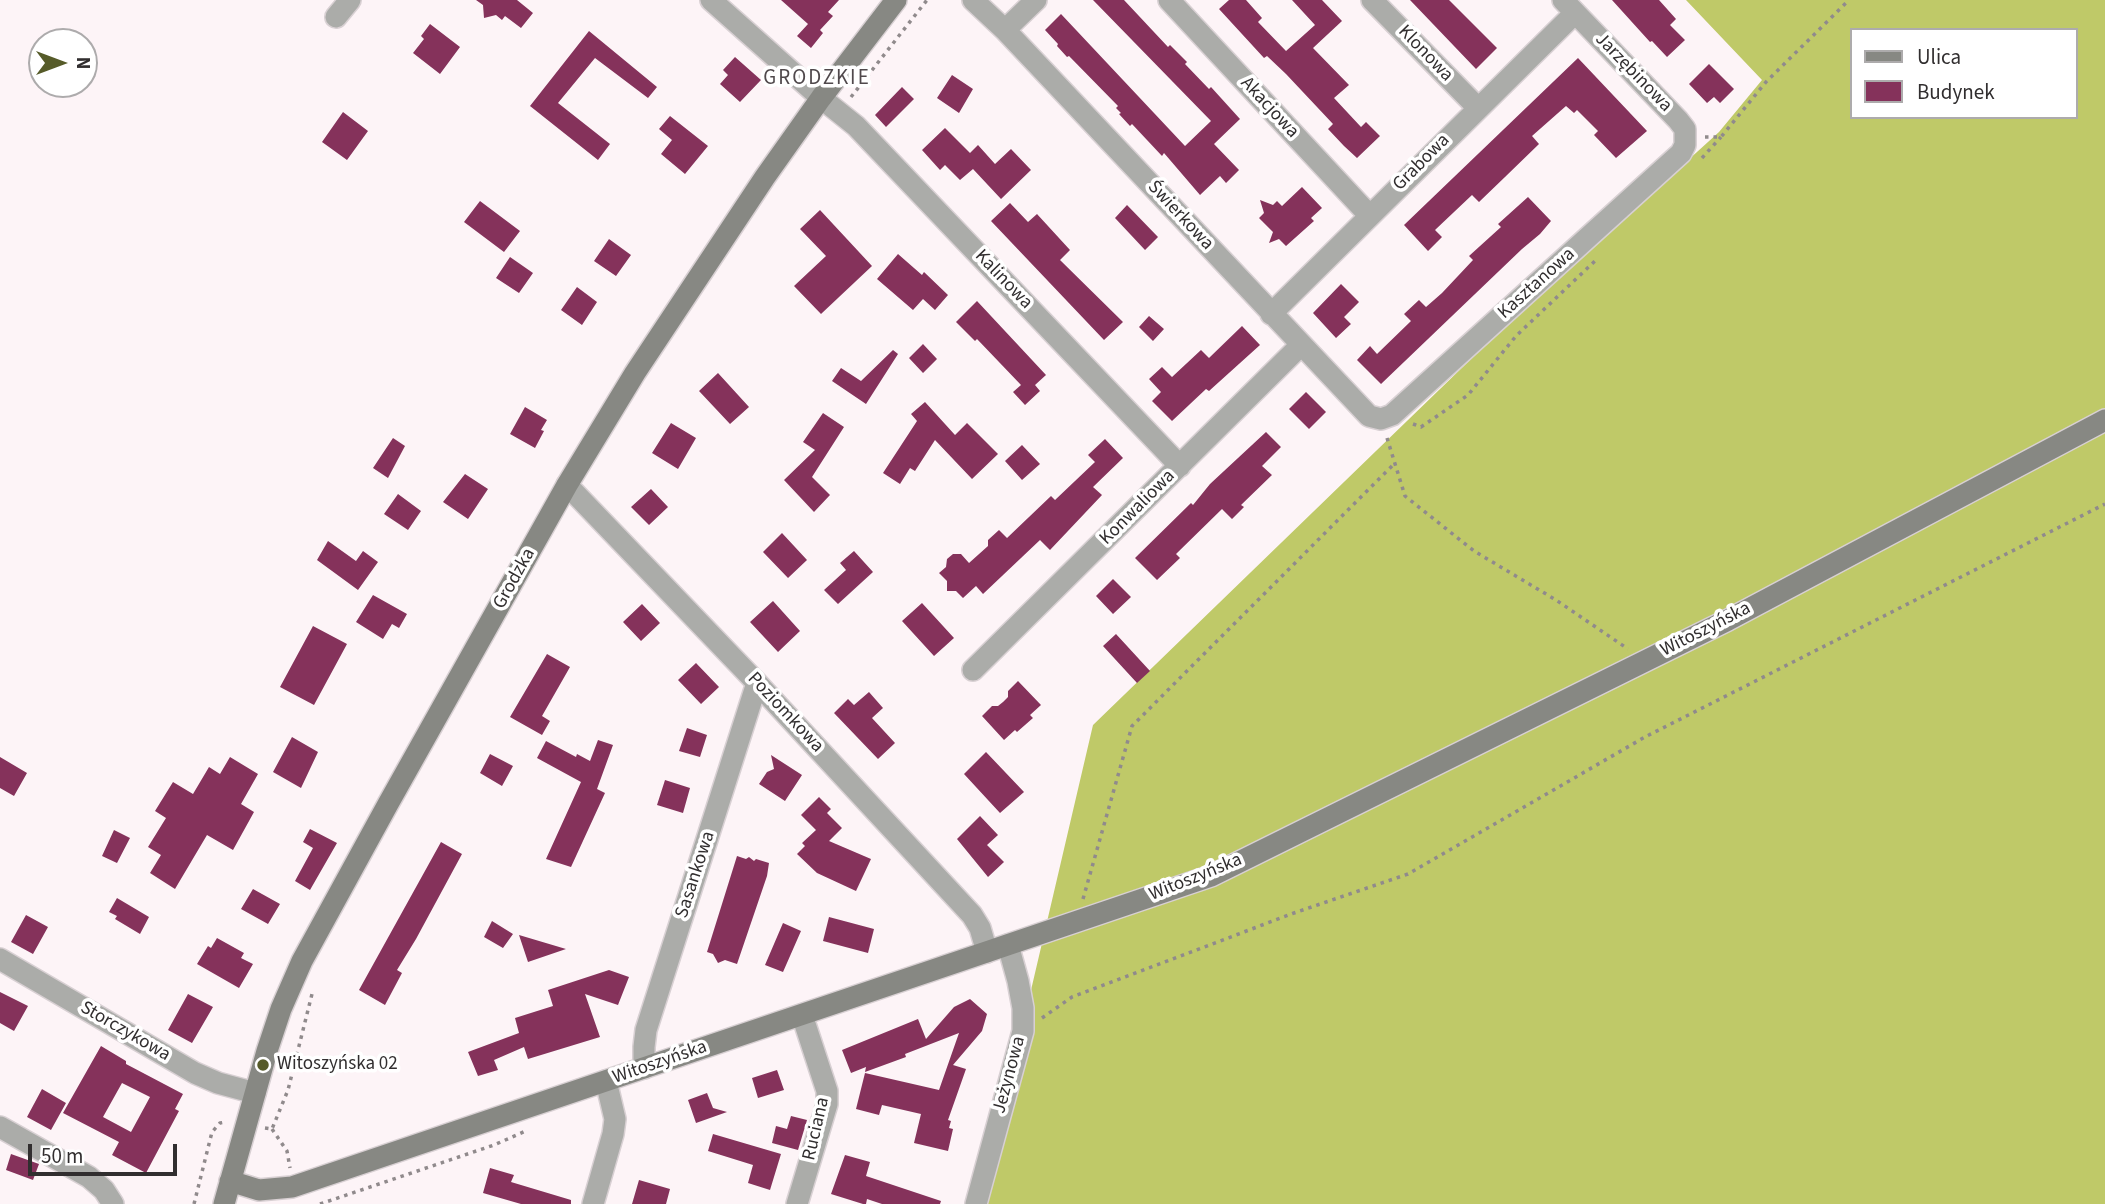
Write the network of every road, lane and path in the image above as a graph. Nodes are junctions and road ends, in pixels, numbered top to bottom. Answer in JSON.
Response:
{"nodes":[{"id":1,"x":350,"y":0,"type":"edge"},
{"id":2,"x":711,"y":0,"type":"edge"},
{"id":3,"x":896,"y":0,"type":"edge"},
{"id":4,"x":927,"y":0,"type":"edge"},
{"id":5,"x":973,"y":0,"type":"edge"},
{"id":6,"x":1036,"y":0,"type":"edge"},
{"id":7,"x":1169,"y":0,"type":"edge"},
{"id":8,"x":1372,"y":0,"type":"edge"},
{"id":9,"x":1849,"y":0,"type":"edge"},
{"id":10,"x":1569,"y":6,"type":"edge"},
{"id":11,"x":336,"y":17,"type":"dead end"},
{"id":12,"x":1005,"y":30,"type":"junction"},
{"id":13,"x":821,"y":98,"type":"junction"},
{"id":14,"x":1478,"y":108,"type":"junction"},
{"id":15,"x":839,"y":112,"type":"junction"},
{"id":16,"x":1721,"y":137,"type":"junction"},
{"id":17,"x":1688,"y":151,"type":"junction"},
{"id":18,"x":1369,"y":215,"type":"junction"},
{"id":19,"x":1603,"y":253,"type":"dead end"},
{"id":20,"x":1271,"y":314,"type":"junction"},
{"id":21,"x":1301,"y":345,"type":"junction"},
{"id":22,"x":1387,"y":417,"type":"junction"},
{"id":23,"x":2105,"y":420,"type":"edge"},
{"id":24,"x":1395,"y":463,"type":"junction"},
{"id":25,"x":1180,"y":466,"type":"junction"},
{"id":26,"x":567,"y":485,"type":"junction"},
{"id":27,"x":2105,"y":504,"type":"edge"},
{"id":28,"x":1645,"y":661,"type":"junction"},
{"id":29,"x":974,"y":670,"type":"dead end"},
{"id":30,"x":757,"y":683,"type":"junction"},
{"id":31,"x":1077,"y":921,"type":"junction"},
{"id":32,"x":1008,"y":945,"type":"junction"},
{"id":33,"x":987,"y":952,"type":"junction"},
{"id":34,"x":0,"y":959,"type":"edge"},
{"id":35,"x":316,"y":981,"type":"dead end"},
{"id":36,"x":802,"y":1015,"type":"junction"},
{"id":37,"x":1023,"y":1031,"type":"junction"},
{"id":38,"x":644,"y":1068,"type":"junction"},
{"id":39,"x":606,"y":1081,"type":"junction"},
{"id":40,"x":255,"y":1093,"type":"junction"},
{"id":41,"x":246,"y":1125,"type":"junction"},
{"id":42,"x":0,"y":1127,"type":"edge"},
{"id":43,"x":230,"y":1181,"type":"junction"},
{"id":44,"x":113,"y":1204,"type":"edge"},
{"id":45,"x":194,"y":1204,"type":"edge"},
{"id":46,"x":224,"y":1204,"type":"edge"},
{"id":47,"x":593,"y":1204,"type":"edge"},
{"id":48,"x":797,"y":1204,"type":"edge"},
{"id":49,"x":976,"y":1204,"type":"edge"}],
"edges":[{"from":1,"to":11,"type":"street"},
{"from":2,"to":13,"type":"street","name":"Kalinowa"},
{"from":3,"to":13,"type":"street","name":"Grodzka"},
{"from":4,"to":15,"type":"path"},
{"from":5,"to":12,"type":"street","name":"Świerkowa"},
{"from":6,"to":12,"type":"street"},
{"from":7,"to":18,"type":"street","name":"Akacjowa"},
{"from":8,"to":14,"type":"street","name":"Klonowa"},
{"from":9,"to":16,"type":"path"},
{"from":10,"to":14,"type":"street","name":"Grabowa"},
{"from":10,"to":17,"type":"street","name":"Jarzębinowa"},
{"from":12,"to":20,"type":"street","name":"Świerkowa"},
{"from":13,"to":15,"type":"street","name":"Kalinowa"},
{"from":13,"to":26,"type":"street","name":"Grodzka"},
{"from":14,"to":18,"type":"street","name":"Grabowa"},
{"from":15,"to":25,"type":"street","name":"Kalinowa"},
{"from":16,"to":17,"type":"path"},
{"from":16,"to":17,"type":"path"},
{"from":17,"to":22,"type":"street","name":"Kasztanowa"},
{"from":18,"to":20,"type":"street","name":"Grabowa"},
{"from":19,"to":22,"type":"path"},
{"from":20,"to":21,"type":"street","name":"Świerkowa"},
{"from":21,"to":22,"type":"street","name":"Świerkowa"},
{"from":21,"to":25,"type":"street","name":"Konwaliowa"},
{"from":22,"to":24,"type":"path"},
{"from":23,"to":28,"type":"street","name":"Witoszyńska"},
{"from":24,"to":28,"type":"path"},
{"from":24,"to":31,"type":"path"},
{"from":25,"to":29,"type":"street","name":"Konwaliowa"},
{"from":26,"to":30,"type":"street","name":"Poziomkowa"},
{"from":26,"to":40,"type":"street","name":"Grodzka"},
{"from":27,"to":37,"type":"path"},
{"from":28,"to":31,"type":"street","name":"Witoszyńska"},
{"from":30,"to":33,"type":"street","name":"Poziomkowa"},
{"from":30,"to":38,"type":"street","name":"Sasankowa"},
{"from":31,"to":32,"type":"street","name":"Witoszyńska"},
{"from":32,"to":33,"type":"street","name":"Witoszyńska"},
{"from":32,"to":37,"type":"street","name":"Jeżynowa"},
{"from":33,"to":36,"type":"street","name":"Witoszyńska"},
{"from":34,"to":40,"type":"street","name":"Storczykowa"},
{"from":35,"to":41,"type":"path"},
{"from":36,"to":38,"type":"street","name":"Witoszyńska"},
{"from":36,"to":48,"type":"street","name":"Ruciana"},
{"from":37,"to":49,"type":"street","name":"Jeżynowa"},
{"from":38,"to":39,"type":"street","name":"Witoszyńska"},
{"from":39,"to":43,"type":"street","name":"Witoszyńska"},
{"from":39,"to":47,"type":"street"},
{"from":40,"to":41,"type":"street","name":"Grodzka"},
{"from":41,"to":43,"type":"street","name":"Grodzka"},
{"from":41,"to":45,"type":"path"},
{"from":42,"to":44,"type":"street"},
{"from":43,"to":46,"type":"street","name":"Grodzka"}]}
